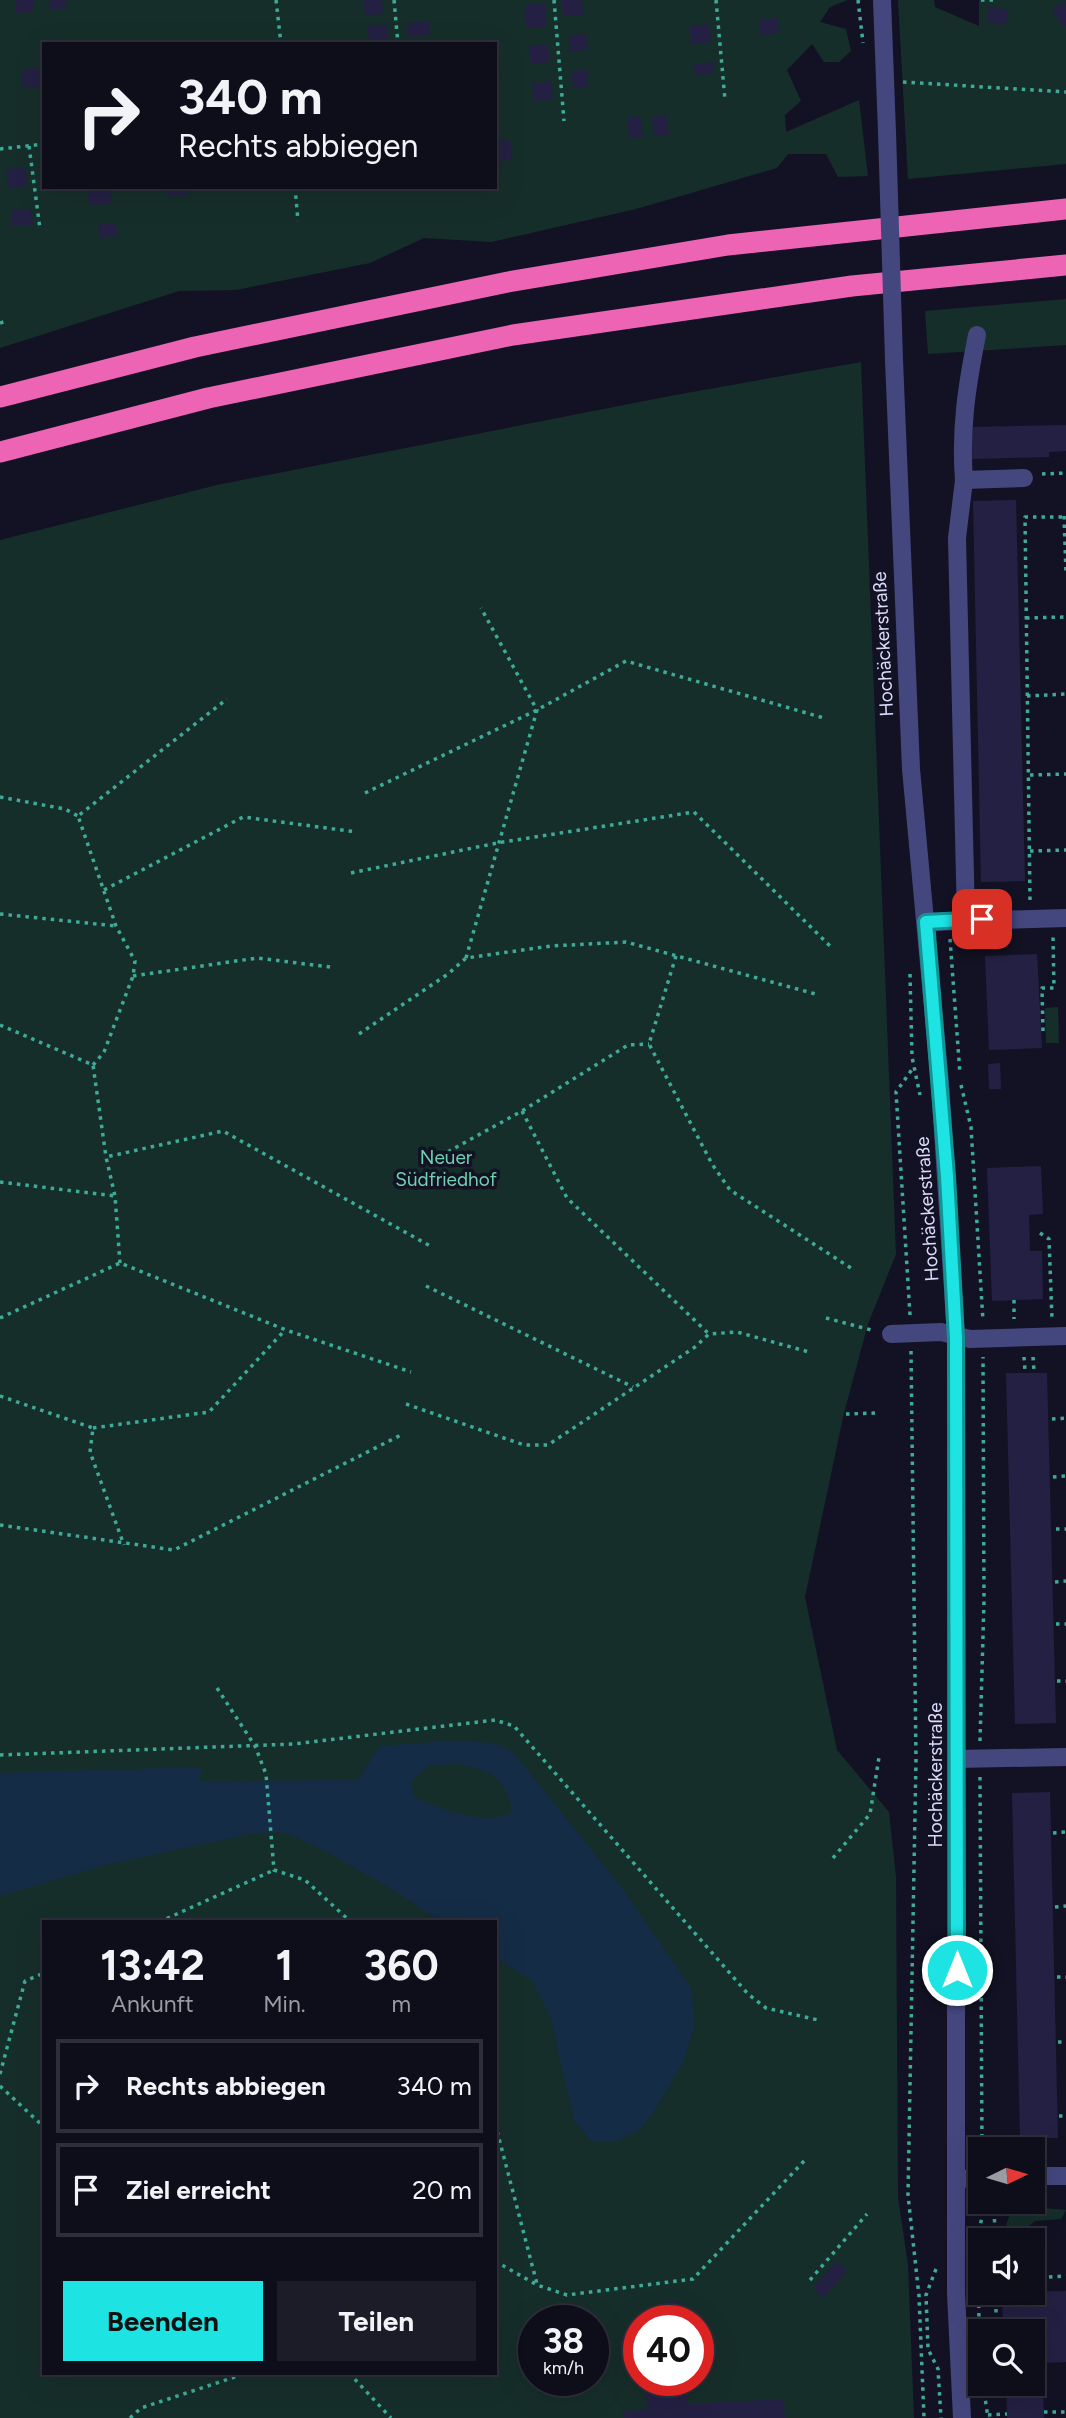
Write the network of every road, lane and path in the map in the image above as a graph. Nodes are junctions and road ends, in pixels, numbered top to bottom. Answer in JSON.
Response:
{"nodes":[{"id":1,"x":276,"y":0,"type":"edge"},
{"id":2,"x":394,"y":0,"type":"edge"},
{"id":3,"x":554,"y":0,"type":"edge"},
{"id":4,"x":716,"y":0,"type":"edge"},
{"id":5,"x":882,"y":0,"type":"edge"},
{"id":6,"x":981,"y":0,"type":"edge"},
{"id":7,"x":996,"y":0,"type":"edge"},
{"id":8,"x":281,"y":42,"type":"edge"},
{"id":9,"x":398,"y":42,"type":"edge"},
{"id":10,"x":884,"y":81,"type":"junction"},
{"id":11,"x":1066,"y":92,"type":"edge"},
{"id":12,"x":725,"y":100,"type":"dead end"},
{"id":13,"x":564,"y":121,"type":"dead end"},
{"id":14,"x":42,"y":145,"type":"edge"},
{"id":15,"x":29,"y":146,"type":"junction"},
{"id":16,"x":0,"y":149,"type":"edge"},
{"id":17,"x":295,"y":189,"type":"edge"},
{"id":18,"x":1066,"y":209,"type":"edge"},
{"id":19,"x":298,"y":221,"type":"dead end"},
{"id":20,"x":40,"y":229,"type":"dead end"},
{"id":21,"x":1066,"y":265,"type":"edge"},
{"id":22,"x":6,"y":321,"type":"dead end"},
{"id":23,"x":0,"y":323,"type":"edge"},
{"id":24,"x":978,"y":335,"type":"dead end"},
{"id":25,"x":0,"y":397,"type":"edge"},
{"id":26,"x":0,"y":452,"type":"edge"},
{"id":27,"x":1066,"y":473,"type":"edge"},
{"id":28,"x":1024,"y":478,"type":"joint"},
{"id":29,"x":964,"y":480,"type":"junction"},
{"id":30,"x":1065,"y":517,"type":"edge"},
{"id":31,"x":1066,"y":573,"type":"edge"},
{"id":32,"x":481,"y":607,"type":"dead end"},
{"id":33,"x":1066,"y":617,"type":"edge"},
{"id":34,"x":1026,"y":618,"type":"junction"},
{"id":35,"x":1066,"y":695,"type":"edge"},
{"id":36,"x":1027,"y":696,"type":"junction"},
{"id":37,"x":227,"y":699,"type":"dead end"},
{"id":38,"x":537,"y":710,"type":"junction"},
{"id":39,"x":824,"y":718,"type":"dead end"},
{"id":40,"x":1066,"y":774,"type":"edge"},
{"id":41,"x":1029,"y":775,"type":"junction"},
{"id":42,"x":365,"y":793,"type":"dead end"},
{"id":43,"x":0,"y":797,"type":"edge"},
{"id":44,"x":78,"y":816,"type":"junction"},
{"id":45,"x":358,"y":832,"type":"dead end"},
{"id":46,"x":497,"y":843,"type":"junction"},
{"id":47,"x":1066,"y":850,"type":"edge"},
{"id":48,"x":1030,"y":851,"type":"junction"},
{"id":49,"x":351,"y":873,"type":"dead end"},
{"id":50,"x":104,"y":890,"type":"junction"},
{"id":51,"x":1030,"y":900,"type":"dead end"},
{"id":52,"x":0,"y":914,"type":"edge"},
{"id":53,"x":1066,"y":918,"type":"edge"},
{"id":54,"x":967,"y":920,"type":"junction"},
{"id":55,"x":926,"y":922,"type":"junction"},
{"id":56,"x":116,"y":926,"type":"junction"},
{"id":57,"x":1052,"y":935,"type":"dead end"},
{"id":58,"x":950,"y":939,"type":"dead end"},
{"id":59,"x":830,"y":946,"type":"dead end"},
{"id":60,"x":676,"y":956,"type":"junction"},
{"id":61,"x":466,"y":958,"type":"junction"},
{"id":62,"x":330,"y":967,"type":"dead end"},
{"id":63,"x":911,"y":967,"type":"dead end"},
{"id":64,"x":133,"y":976,"type":"junction"},
{"id":65,"x":819,"y":995,"type":"dead end"},
{"id":66,"x":0,"y":1025,"type":"edge"},
{"id":67,"x":1044,"y":1031,"type":"dead end"},
{"id":68,"x":359,"y":1034,"type":"dead end"},
{"id":69,"x":649,"y":1044,"type":"junction"},
{"id":70,"x":93,"y":1065,"type":"junction"},
{"id":71,"x":522,"y":1111,"type":"junction"},
{"id":72,"x":106,"y":1157,"type":"junction"},
{"id":73,"x":433,"y":1160,"type":"dead end"},
{"id":74,"x":0,"y":1182,"type":"edge"},
{"id":75,"x":115,"y":1196,"type":"junction"},
{"id":76,"x":1040,"y":1233,"type":"dead end"},
{"id":77,"x":432,"y":1247,"type":"dead end"},
{"id":78,"x":120,"y":1263,"type":"junction"},
{"id":79,"x":853,"y":1270,"type":"dead end"},
{"id":80,"x":426,"y":1286,"type":"dead end"},
{"id":81,"x":1014,"y":1300,"type":"dead end"},
{"id":82,"x":0,"y":1318,"type":"edge"},
{"id":83,"x":826,"y":1318,"type":"dead end"},
{"id":84,"x":983,"y":1321,"type":"dead end"},
{"id":85,"x":1014,"y":1321,"type":"dead end"},
{"id":86,"x":868,"y":1329,"type":"dead end"},
{"id":87,"x":286,"y":1330,"type":"junction"},
{"id":88,"x":911,"y":1333,"type":"junction"},
{"id":89,"x":709,"y":1334,"type":"junction"},
{"id":90,"x":891,"y":1334,"type":"dead end"},
{"id":91,"x":1059,"y":1337,"type":"edge"},
{"id":92,"x":956,"y":1338,"type":"junction"},
{"id":93,"x":809,"y":1352,"type":"dead end"},
{"id":94,"x":1024,"y":1357,"type":"dead end"},
{"id":95,"x":1033,"y":1357,"type":"dead end"},
{"id":96,"x":983,"y":1358,"type":"dead end"},
{"id":97,"x":411,"y":1371,"type":"dead end"},
{"id":98,"x":1025,"y":1371,"type":"dead end"},
{"id":99,"x":1034,"y":1371,"type":"dead end"},
{"id":100,"x":633,"y":1387,"type":"junction"},
{"id":101,"x":0,"y":1396,"type":"edge"},
{"id":102,"x":406,"y":1404,"type":"dead end"},
{"id":103,"x":878,"y":1413,"type":"dead end"},
{"id":104,"x":846,"y":1414,"type":"dead end"},
{"id":105,"x":1066,"y":1418,"type":"edge"},
{"id":106,"x":1052,"y":1419,"type":"dead end"},
{"id":107,"x":93,"y":1428,"type":"junction"},
{"id":108,"x":401,"y":1435,"type":"dead end"},
{"id":109,"x":1066,"y":1476,"type":"edge"},
{"id":110,"x":1053,"y":1477,"type":"dead end"},
{"id":111,"x":0,"y":1525,"type":"edge"},
{"id":112,"x":1056,"y":1529,"type":"dead end"},
{"id":113,"x":1066,"y":1529,"type":"edge"},
{"id":114,"x":124,"y":1545,"type":"junction"},
{"id":115,"x":1066,"y":1581,"type":"edge"},
{"id":116,"x":1055,"y":1582,"type":"dead end"},
{"id":117,"x":1056,"y":1624,"type":"dead end"},
{"id":118,"x":1066,"y":1624,"type":"edge"},
{"id":119,"x":1057,"y":1681,"type":"dead end"},
{"id":120,"x":1066,"y":1681,"type":"edge"},
{"id":121,"x":217,"y":1688,"type":"dead end"},
{"id":122,"x":981,"y":1740,"type":"dead end"},
{"id":123,"x":255,"y":1746,"type":"junction"},
{"id":124,"x":0,"y":1755,"type":"edge"},
{"id":125,"x":879,"y":1757,"type":"dead end"},
{"id":126,"x":1066,"y":1757,"type":"edge"},
{"id":127,"x":956,"y":1759,"type":"junction"},
{"id":128,"x":980,"y":1779,"type":"dead end"},
{"id":129,"x":1066,"y":1832,"type":"edge"},
{"id":130,"x":1054,"y":1833,"type":"dead end"},
{"id":131,"x":832,"y":1858,"type":"dead end"},
{"id":132,"x":274,"y":1870,"type":"junction"},
{"id":133,"x":1066,"y":1906,"type":"edge"},
{"id":134,"x":1055,"y":1907,"type":"dead end"},
{"id":135,"x":163,"y":1920,"type":"edge"},
{"id":136,"x":349,"y":1920,"type":"edge"},
{"id":137,"x":42,"y":1974,"type":"edge"},
{"id":138,"x":1057,"y":1977,"type":"dead end"},
{"id":139,"x":1066,"y":1977,"type":"edge"},
{"id":140,"x":818,"y":2020,"type":"dead end"},
{"id":141,"x":1059,"y":2042,"type":"dead end"},
{"id":142,"x":1066,"y":2042,"type":"edge"},
{"id":143,"x":0,"y":2074,"type":"edge"},
{"id":144,"x":0,"y":2086,"type":"edge"},
{"id":145,"x":1059,"y":2116,"type":"dead end"},
{"id":146,"x":1066,"y":2116,"type":"edge"},
{"id":147,"x":42,"y":2125,"type":"edge"},
{"id":148,"x":497,"y":2131,"type":"edge"},
{"id":149,"x":982,"y":2137,"type":"edge"},
{"id":150,"x":805,"y":2160,"type":"dead end"},
{"id":151,"x":1045,"y":2176,"type":"edge"},
{"id":152,"x":1066,"y":2176,"type":"edge"},
{"id":153,"x":957,"y":2179,"type":"junction"},
{"id":154,"x":968,"y":2179,"type":"edge"},
{"id":155,"x":867,"y":2214,"type":"dead end"},
{"id":156,"x":982,"y":2214,"type":"edge"},
{"id":157,"x":497,"y":2262,"type":"edge"},
{"id":158,"x":1066,"y":2276,"type":"edge"},
{"id":159,"x":1045,"y":2277,"type":"edge"},
{"id":160,"x":810,"y":2280,"type":"dead end"},
{"id":161,"x":537,"y":2285,"type":"junction"},
{"id":162,"x":926,"y":2295,"type":"dead end"},
{"id":163,"x":979,"y":2319,"type":"edge"},
{"id":164,"x":241,"y":2375,"type":"edge"},
{"id":165,"x":351,"y":2375,"type":"edge"},
{"id":166,"x":985,"y":2396,"type":"edge"},
{"id":167,"x":1044,"y":2412,"type":"dead end"},
{"id":168,"x":1066,"y":2412,"type":"edge"},
{"id":169,"x":1007,"y":2414,"type":"dead end"},
{"id":170,"x":988,"y":2416,"type":"edge"},
{"id":171,"x":130,"y":2418,"type":"edge"},
{"id":172,"x":391,"y":2418,"type":"edge"},
{"id":173,"x":925,"y":2418,"type":"edge"},
{"id":174,"x":941,"y":2418,"type":"edge"},
{"id":175,"x":962,"y":2418,"type":"edge"}],
"edges":[{"from":1,"to":8,"type":"path"},
{"from":2,"to":9,"type":"path"},
{"from":3,"to":13,"type":"path"},
{"from":4,"to":12,"type":"path"},
{"from":5,"to":10,"type":"street","name":"Hochäckerstraße"},
{"from":6,"to":7,"type":"path"},
{"from":10,"to":11,"type":"path"},
{"from":10,"to":55,"type":"street","name":"Hochäckerstraße","bridge":true},
{"from":14,"to":15,"type":"path"},
{"from":15,"to":16,"type":"path"},
{"from":15,"to":20,"type":"path"},
{"from":17,"to":19,"type":"path"},
{"from":18,"to":25,"type":"highway"},
{"from":21,"to":26,"type":"highway"},
{"from":22,"to":23,"type":"path"},
{"from":24,"to":29,"type":"street"},
{"from":27,"to":28,"type":"path"},
{"from":28,"to":29,"type":"street"},
{"from":29,"to":54,"type":"street"},
{"from":30,"to":31,"type":"path"},
{"from":30,"to":34,"type":"path"},
{"from":32,"to":38,"type":"path"},
{"from":33,"to":34,"type":"path"},
{"from":34,"to":36,"type":"path"},
{"from":35,"to":36,"type":"path"},
{"from":36,"to":41,"type":"path"},
{"from":37,"to":44,"type":"path"},
{"from":38,"to":39,"type":"path"},
{"from":38,"to":42,"type":"path"},
{"from":38,"to":46,"type":"path"},
{"from":40,"to":41,"type":"path"},
{"from":41,"to":48,"type":"path"},
{"from":43,"to":44,"type":"path"},
{"from":44,"to":50,"type":"path"},
{"from":45,"to":50,"type":"path"},
{"from":46,"to":49,"type":"path"},
{"from":46,"to":59,"type":"path"},
{"from":46,"to":61,"type":"path"},
{"from":47,"to":48,"type":"path"},
{"from":48,"to":51,"type":"path"},
{"from":50,"to":56,"type":"path"},
{"from":52,"to":56,"type":"path"},
{"from":53,"to":54,"type":"street"},
{"from":54,"to":55,"type":"street"},
{"from":55,"to":92,"type":"street","name":"Hochäckerstraße"},
{"from":56,"to":64,"type":"path"},
{"from":57,"to":67,"type":"path"},
{"from":58,"to":84,"type":"path"},
{"from":60,"to":61,"type":"path"},
{"from":60,"to":65,"type":"path"},
{"from":60,"to":69,"type":"path"},
{"from":61,"to":68,"type":"path"},
{"from":62,"to":64,"type":"path"},
{"from":63,"to":88,"type":"path"},
{"from":64,"to":70,"type":"path"},
{"from":66,"to":70,"type":"path"},
{"from":69,"to":71,"type":"path"},
{"from":69,"to":79,"type":"path"},
{"from":70,"to":72,"type":"path"},
{"from":71,"to":73,"type":"path"},
{"from":71,"to":89,"type":"path"},
{"from":72,"to":75,"type":"path"},
{"from":72,"to":77,"type":"path"},
{"from":74,"to":75,"type":"path"},
{"from":75,"to":78,"type":"path"},
{"from":76,"to":91,"type":"path"},
{"from":78,"to":82,"type":"path"},
{"from":78,"to":87,"type":"path"},
{"from":80,"to":100,"type":"path"},
{"from":81,"to":85,"type":"path"},
{"from":83,"to":86,"type":"path"},
{"from":87,"to":97,"type":"path"},
{"from":87,"to":107,"type":"path"},
{"from":88,"to":90,"type":"street"},
{"from":88,"to":92,"type":"street"},
{"from":88,"to":173,"type":"path"},
{"from":89,"to":93,"type":"path"},
{"from":89,"to":100,"type":"path"},
{"from":91,"to":92,"type":"street"},
{"from":92,"to":127,"type":"street","name":"Hochäckerstraße"},
{"from":94,"to":98,"type":"path"},
{"from":95,"to":99,"type":"path"},
{"from":96,"to":122,"type":"path"},
{"from":100,"to":102,"type":"path"},
{"from":101,"to":107,"type":"path"},
{"from":103,"to":104,"type":"path"},
{"from":105,"to":106,"type":"path"},
{"from":107,"to":114,"type":"path"},
{"from":108,"to":114,"type":"path"},
{"from":109,"to":110,"type":"path"},
{"from":111,"to":114,"type":"path"},
{"from":112,"to":113,"type":"path"},
{"from":115,"to":116,"type":"path"},
{"from":117,"to":118,"type":"path"},
{"from":119,"to":120,"type":"path"},
{"from":121,"to":123,"type":"path"},
{"from":123,"to":124,"type":"path"},
{"from":123,"to":132,"type":"path"},
{"from":123,"to":140,"type":"path"},
{"from":125,"to":131,"type":"path"},
{"from":126,"to":127,"type":"street"},
{"from":127,"to":153,"type":"street","name":"Hochäckerstraße"},
{"from":128,"to":149,"type":"path"},
{"from":129,"to":130,"type":"path"},
{"from":132,"to":135,"type":"path"},
{"from":132,"to":136,"type":"path"},
{"from":133,"to":134,"type":"path"},
{"from":137,"to":143,"type":"path"},
{"from":138,"to":139,"type":"path"},
{"from":141,"to":142,"type":"path"},
{"from":144,"to":147,"type":"path"},
{"from":145,"to":146,"type":"path"},
{"from":148,"to":161,"type":"path"},
{"from":150,"to":161,"type":"path"},
{"from":151,"to":152,"type":"street"},
{"from":153,"to":154,"type":"street"},
{"from":153,"to":175,"type":"street","name":"Hochäckerstraße"},
{"from":155,"to":160,"type":"path"},
{"from":156,"to":163,"type":"path"},
{"from":157,"to":161,"type":"path"},
{"from":158,"to":159,"type":"path"},
{"from":162,"to":174,"type":"path"},
{"from":164,"to":171,"type":"path"},
{"from":165,"to":172,"type":"path"},
{"from":166,"to":170,"type":"path"},
{"from":167,"to":168,"type":"path"},
{"from":169,"to":170,"type":"path"}]}
